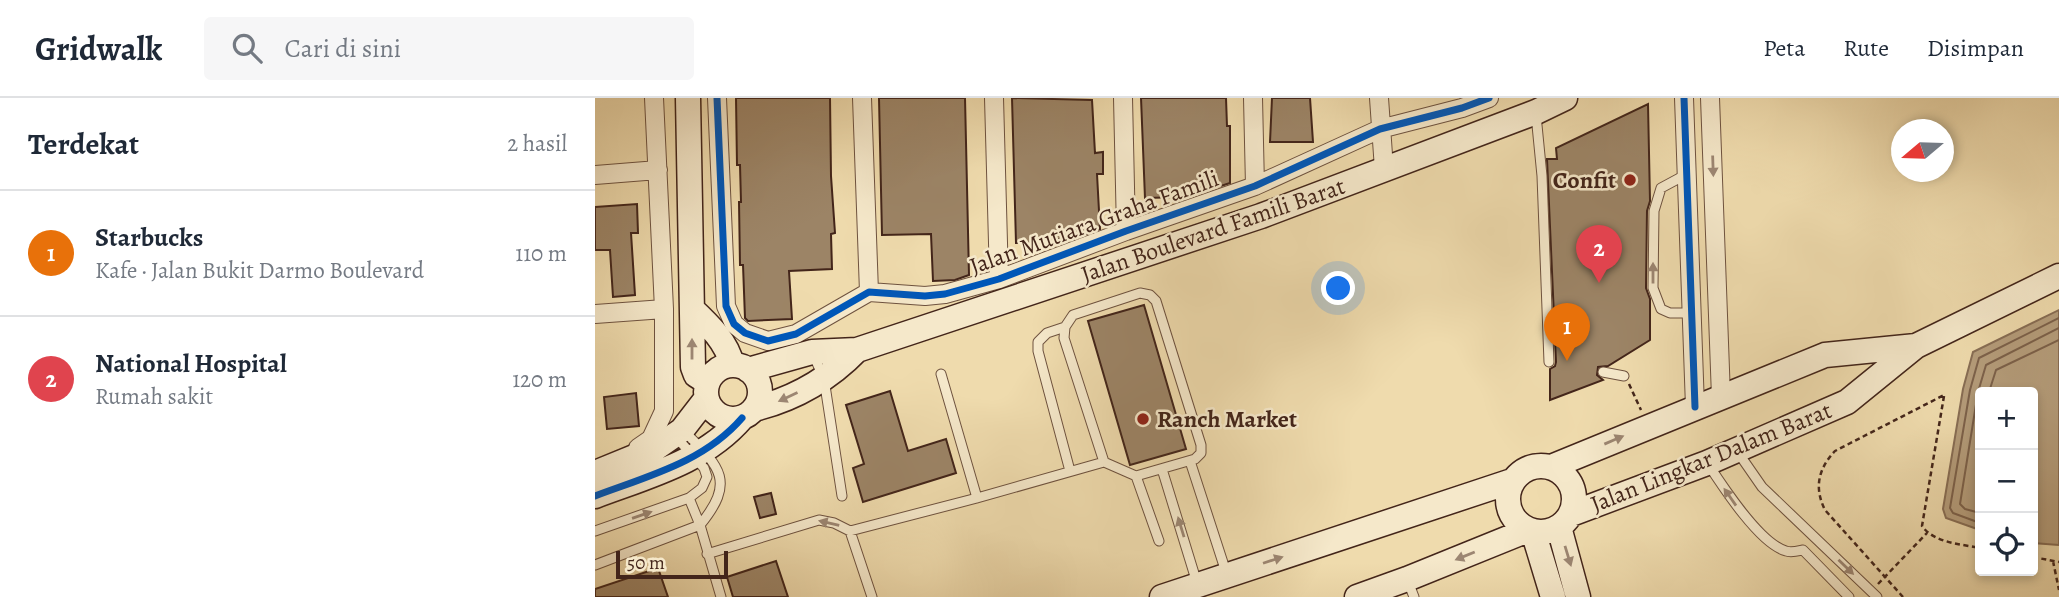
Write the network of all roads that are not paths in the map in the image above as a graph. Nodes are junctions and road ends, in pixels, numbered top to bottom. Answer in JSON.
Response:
{"nodes":[{"id":1,"x":655,"y":98,"type":"edge"},
{"id":2,"x":688,"y":98,"type":"edge"},
{"id":3,"x":717,"y":98,"type":"edge"},
{"id":4,"x":862,"y":98,"type":"edge"},
{"id":5,"x":994,"y":98,"type":"edge"},
{"id":6,"x":1123,"y":98,"type":"edge"},
{"id":7,"x":1253,"y":98,"type":"edge"},
{"id":8,"x":1379,"y":98,"type":"edge"},
{"id":9,"x":1489,"y":98,"type":"edge"},
{"id":10,"x":1565,"y":98,"type":"edge"},
{"id":11,"x":1685,"y":98,"type":"edge"},
{"id":12,"x":1710,"y":98,"type":"edge"},
{"id":13,"x":1536,"y":112,"type":"junction"},
{"id":14,"x":1380,"y":130,"type":"junction"},
{"id":15,"x":1384,"y":169,"type":"junction"},
{"id":16,"x":658,"y":170,"type":"junction"},
{"id":17,"x":1687,"y":174,"type":"junction"},
{"id":18,"x":595,"y":175,"type":"edge"},
{"id":19,"x":1255,"y":186,"type":"junction"},
{"id":20,"x":1126,"y":231,"type":"junction"},
{"id":21,"x":2059,"y":276,"type":"edge"},
{"id":22,"x":999,"y":279,"type":"junction"},
{"id":23,"x":869,"y":292,"type":"junction"},
{"id":24,"x":664,"y":309,"type":"junction"},
{"id":25,"x":692,"y":309,"type":"junction"},
{"id":26,"x":1691,"y":313,"type":"junction"},
{"id":27,"x":595,"y":314,"type":"edge"},
{"id":28,"x":1065,"y":327,"type":"junction"},
{"id":29,"x":1916,"y":346,"type":"junction"},
{"id":30,"x":857,"y":350,"type":"junction"},
{"id":31,"x":812,"y":352,"type":"junction"},
{"id":32,"x":1825,"y":355,"type":"junction"},
{"id":33,"x":1549,"y":362,"type":"dead end"},
{"id":34,"x":740,"y":367,"type":"junction"},
{"id":35,"x":1603,"y":372,"type":"dead end"},
{"id":36,"x":941,"y":374,"type":"dead end"},
{"id":37,"x":1624,"y":376,"type":"road end"},
{"id":38,"x":824,"y":379,"type":"junction"},
{"id":39,"x":707,"y":391,"type":"junction"},
{"id":40,"x":1721,"y":397,"type":"junction"},
{"id":41,"x":1847,"y":402,"type":"junction"},
{"id":42,"x":1695,"y":407,"type":"junction"},
{"id":43,"x":748,"y":413,"type":"junction"},
{"id":44,"x":678,"y":433,"type":"junction"},
{"id":45,"x":1736,"y":450,"type":"junction"},
{"id":46,"x":700,"y":454,"type":"junction"},
{"id":47,"x":1190,"y":461,"type":"junction"},
{"id":48,"x":1104,"y":462,"type":"junction"},
{"id":49,"x":595,"y":463,"type":"edge"},
{"id":50,"x":1560,"y":463,"type":"junction"},
{"id":51,"x":1707,"y":463,"type":"junction"},
{"id":52,"x":1162,"y":469,"type":"junction"},
{"id":53,"x":1070,"y":471,"type":"junction"},
{"id":54,"x":595,"y":473,"type":"edge"},
{"id":55,"x":1136,"y":476,"type":"junction"},
{"id":56,"x":1512,"y":481,"type":"junction"},
{"id":57,"x":595,"y":496,"type":"edge"},
{"id":58,"x":842,"y":496,"type":"dead end"},
{"id":59,"x":689,"y":498,"type":"junction"},
{"id":60,"x":977,"y":498,"type":"junction"},
{"id":61,"x":1572,"y":516,"type":"junction"},
{"id":62,"x":700,"y":525,"type":"junction"},
{"id":63,"x":595,"y":531,"type":"edge"},
{"id":64,"x":850,"y":531,"type":"junction"},
{"id":65,"x":1530,"y":531,"type":"junction"},
{"id":66,"x":1815,"y":538,"type":"junction"},
{"id":67,"x":1159,"y":541,"type":"dead end"},
{"id":68,"x":1803,"y":550,"type":"junction"},
{"id":69,"x":707,"y":554,"type":"junction"},
{"id":70,"x":595,"y":565,"type":"edge"},
{"id":71,"x":1228,"y":576,"type":"junction"},
{"id":72,"x":1198,"y":585,"type":"junction"},
{"id":73,"x":1411,"y":588,"type":"edge"},
{"id":74,"x":1874,"y":594,"type":"edge"},
{"id":75,"x":721,"y":597,"type":"edge"},
{"id":76,"x":872,"y":597,"type":"edge"},
{"id":77,"x":1162,"y":597,"type":"edge"},
{"id":78,"x":1357,"y":597,"type":"edge"},
{"id":79,"x":1553,"y":597,"type":"edge"},
{"id":80,"x":1579,"y":597,"type":"edge"},
{"id":81,"x":1849,"y":597,"type":"edge"}],
"edges":[{"from":1,"to":16,"type":"street"},
{"from":2,"to":25,"type":"main road"},
{"from":3,"to":23,"type":"street"},
{"from":4,"to":23,"type":"street"},
{"from":5,"to":22,"type":"street"},
{"from":6,"to":20,"type":"street"},
{"from":7,"to":19,"type":"street"},
{"from":8,"to":14,"type":"street"},
{"from":9,"to":14,"type":"street","name":"Jalan Mutiara Graha Famili"},
{"from":10,"to":13,"type":"main road","name":"Jalan Boulevard Famili Barat"},
{"from":11,"to":17,"type":"street"},
{"from":12,"to":40,"type":"street","one_way":true},
{"from":13,"to":15,"type":"main road","name":"Jalan Boulevard Famili Barat"},
{"from":13,"to":33,"type":"lane"},
{"from":14,"to":15,"type":"street"},
{"from":14,"to":19,"type":"street","name":"Jalan Mutiara Graha Famili"},
{"from":15,"to":30,"type":"main road","name":"Jalan Boulevard Famili Barat"},
{"from":16,"to":18,"type":"street"},
{"from":16,"to":24,"type":"street"},
{"from":17,"to":26,"type":"street"},
{"from":26,"to":17,"type":"lane","one_way":true},
{"from":19,"to":20,"type":"street","name":"Jalan Mutiara Graha Famili"},
{"from":20,"to":22,"type":"street","name":"Jalan Mutiara Graha Famili"},
{"from":21,"to":29,"type":"main road"},
{"from":22,"to":23,"type":"street","name":"Jalan Mutiara Graha Famili"},
{"from":24,"to":27,"type":"street"},
{"from":24,"to":49,"type":"street"},
{"from":25,"to":34,"type":"main road"},
{"from":39,"to":25,"type":"main road","one_way":true},
{"from":26,"to":42,"type":"street"},
{"from":28,"to":47,"type":"lane"},
{"from":28,"to":48,"type":"lane"},
{"from":28,"to":53,"type":"lane"},
{"from":29,"to":32,"type":"main road"},
{"from":29,"to":41,"type":"main road","name":"Jalan Lingkar Dalam Barat"},
{"from":30,"to":31,"type":"main road","name":"Jalan Boulevard Famili Barat"},
{"from":30,"to":38,"type":"main road","name":"Jalan Boulevard Famili Barat"},
{"from":31,"to":34,"type":"main road","name":"Jalan Boulevard Famili Barat"},
{"from":31,"to":38,"type":"lane"},
{"from":32,"to":40,"type":"main road"},
{"from":32,"to":41,"type":"main road"},
{"from":34,"to":39,"type":"main road"},
{"from":34,"to":43,"type":"main road"},
{"from":35,"to":37,"type":"lane"},
{"from":36,"to":60,"type":"lane"},
{"from":38,"to":43,"type":"main road","name":"Jalan Boulevard Famili Barat","one_way":true},
{"from":38,"to":58,"type":"lane"},
{"from":39,"to":43,"type":"main road"},
{"from":39,"to":44,"type":"main road"},
{"from":40,"to":42,"type":"main road"},
{"from":41,"to":45,"type":"main road","name":"Jalan Lingkar Dalam Barat"},
{"from":50,"to":42,"type":"main road","one_way":true},
{"from":43,"to":46,"type":"main road","name":"Jalan Boulevard Famili Barat"},
{"from":44,"to":46,"type":"lane"},
{"from":44,"to":54,"type":"main road"},
{"from":45,"to":51,"type":"main road","name":"Jalan Lingkar Dalam Barat"},
{"from":45,"to":66,"type":"lane"},
{"from":46,"to":57,"type":"main road","name":"Jalan Boulevard Famili Barat"},
{"from":46,"to":59,"type":"lane"},
{"from":46,"to":62,"type":"lane"},
{"from":47,"to":52,"type":"lane"},
{"from":47,"to":71,"type":"lane"},
{"from":48,"to":53,"type":"lane"},
{"from":48,"to":55,"type":"lane"},
{"from":50,"to":56,"type":"main road"},
{"from":50,"to":61,"type":"main road"},
{"from":51,"to":61,"type":"main road","name":"Jalan Lingkar Dalam Barat"},
{"from":68,"to":51,"type":"lane","one_way":true},
{"from":52,"to":55,"type":"lane"},
{"from":72,"to":52,"type":"lane","one_way":true},
{"from":53,"to":60,"type":"lane"},
{"from":55,"to":67,"type":"lane"},
{"from":56,"to":65,"type":"main road"},
{"from":71,"to":56,"type":"main road","one_way":true},
{"from":59,"to":62,"type":"lane"},
{"from":63,"to":59,"type":"lane","one_way":true},
{"from":60,"to":64,"type":"lane"},
{"from":61,"to":65,"type":"main road"},
{"from":61,"to":80,"type":"main road","one_way":true},
{"from":62,"to":69,"type":"lane"},
{"from":62,"to":70,"type":"lane"},
{"from":64,"to":69,"type":"lane","one_way":true},
{"from":64,"to":76,"type":"lane"},
{"from":65,"to":73,"type":"main road","one_way":true},
{"from":65,"to":79,"type":"main road"},
{"from":66,"to":68,"type":"lane"},
{"from":66,"to":74,"type":"lane","one_way":true},
{"from":68,"to":81,"type":"lane"},
{"from":69,"to":75,"type":"lane"},
{"from":71,"to":72,"type":"main road"},
{"from":72,"to":77,"type":"main road"},
{"from":73,"to":78,"type":"main road"}]}
